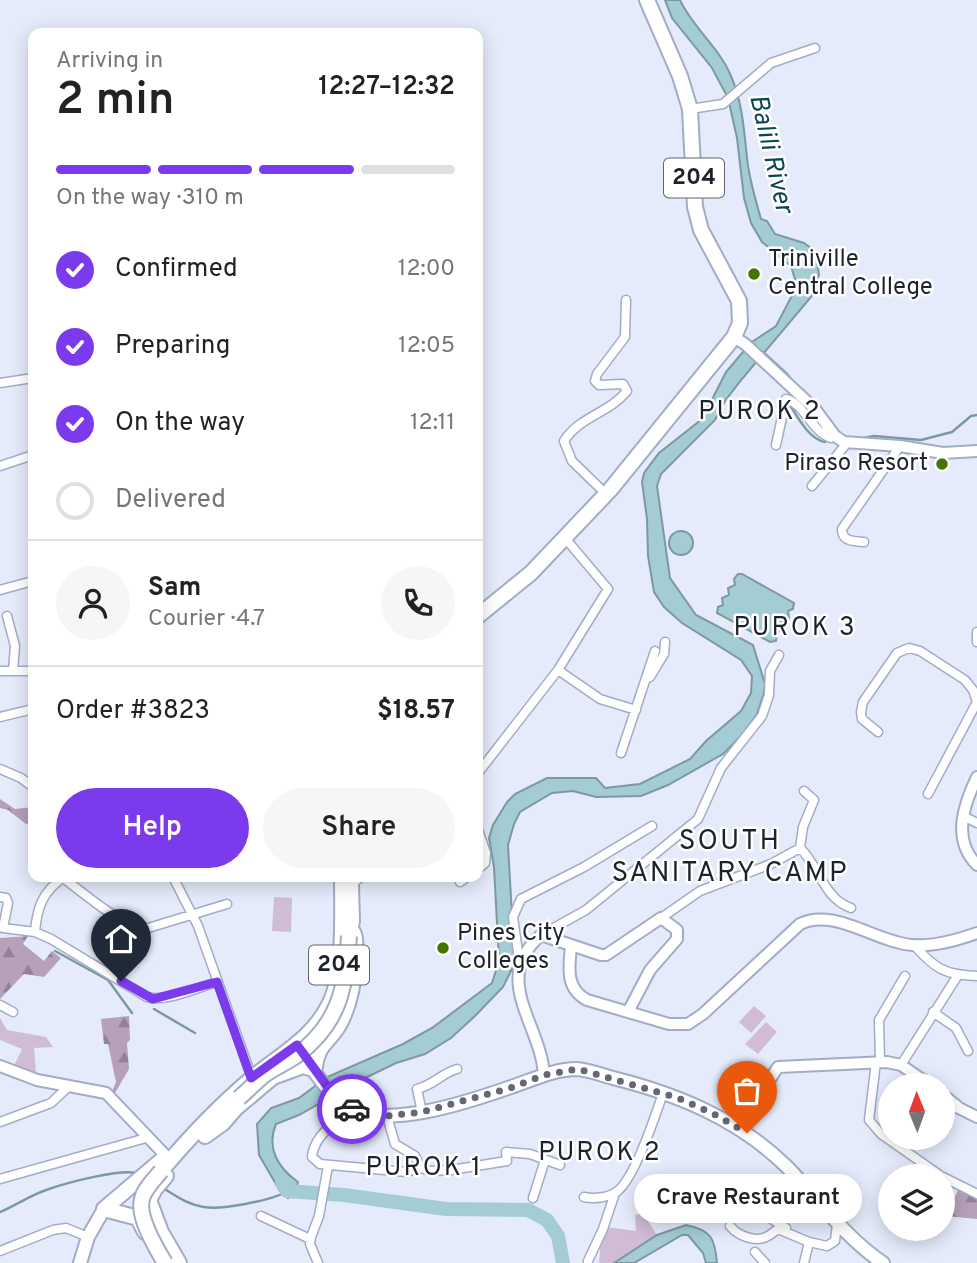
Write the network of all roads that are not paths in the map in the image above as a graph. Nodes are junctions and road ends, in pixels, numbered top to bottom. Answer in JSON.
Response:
{"nodes":[{"id":1,"x":647,"y":0,"type":"edge"},
{"id":2,"x":815,"y":48,"type":"dead end"},
{"id":3,"x":690,"y":109,"type":"junction"},
{"id":4,"x":626,"y":300,"type":"dead end"},
{"id":5,"x":734,"y":337,"type":"junction"},
{"id":6,"x":28,"y":379,"type":"edge"},
{"id":7,"x":0,"y":383,"type":"edge"},
{"id":8,"x":835,"y":436,"type":"junction"},
{"id":9,"x":847,"y":443,"type":"junction"},
{"id":10,"x":776,"y":445,"type":"dead end"},
{"id":11,"x":900,"y":446,"type":"junction"},
{"id":12,"x":977,"y":451,"type":"edge"},
{"id":13,"x":28,"y":457,"type":"edge"},
{"id":14,"x":0,"y":466,"type":"edge"},
{"id":15,"x":812,"y":486,"type":"dead end"},
{"id":16,"x":606,"y":494,"type":"junction"},
{"id":17,"x":565,"y":538,"type":"junction"},
{"id":18,"x":864,"y":542,"type":"dead end"},
{"id":19,"x":28,"y":582,"type":"edge"},
{"id":20,"x":0,"y":590,"type":"edge"},
{"id":21,"x":483,"y":612,"type":"edge"},
{"id":22,"x":7,"y":616,"type":"dead end"},
{"id":23,"x":977,"y":632,"type":"edge"},
{"id":24,"x":665,"y":642,"type":"dead end"},
{"id":25,"x":977,"y":642,"type":"edge"},
{"id":26,"x":655,"y":651,"type":"dead end"},
{"id":27,"x":779,"y":655,"type":"dead end"},
{"id":28,"x":558,"y":670,"type":"junction"},
{"id":29,"x":0,"y":671,"type":"edge"},
{"id":30,"x":13,"y":671,"type":"junction"},
{"id":31,"x":28,"y":671,"type":"edge"},
{"id":32,"x":646,"y":681,"type":"junction"},
{"id":33,"x":977,"y":702,"type":"edge"},
{"id":34,"x":28,"y":710,"type":"edge"},
{"id":35,"x":636,"y":710,"type":"junction"},
{"id":36,"x":0,"y":718,"type":"edge"},
{"id":37,"x":878,"y":732,"type":"dead end"},
{"id":38,"x":621,"y":753,"type":"dead end"},
{"id":39,"x":483,"y":767,"type":"edge"},
{"id":40,"x":0,"y":769,"type":"edge"},
{"id":41,"x":977,"y":777,"type":"edge"},
{"id":42,"x":28,"y":783,"type":"edge"},
{"id":43,"x":804,"y":791,"type":"dead end"},
{"id":44,"x":928,"y":794,"type":"dead end"},
{"id":45,"x":963,"y":816,"type":"junction"},
{"id":46,"x":977,"y":823,"type":"edge"},
{"id":47,"x":652,"y":826,"type":"dead end"},
{"id":48,"x":483,"y":844,"type":"edge"},
{"id":49,"x":800,"y":848,"type":"junction"},
{"id":50,"x":483,"y":865,"type":"edge"},
{"id":51,"x":977,"y":865,"type":"edge"},
{"id":52,"x":57,"y":882,"type":"edge"},
{"id":53,"x":70,"y":882,"type":"edge"},
{"id":54,"x":176,"y":882,"type":"edge"},
{"id":55,"x":351,"y":882,"type":"edge"},
{"id":56,"x":351,"y":882,"type":"edge"},
{"id":57,"x":0,"y":897,"type":"edge"},
{"id":58,"x":227,"y":904,"type":"dead end"},
{"id":59,"x":851,"y":908,"type":"dead end"},
{"id":60,"x":193,"y":915,"type":"junction"},
{"id":61,"x":661,"y":918,"type":"junction"},
{"id":62,"x":35,"y":932,"type":"junction"},
{"id":63,"x":350,"y":932,"type":"junction"},
{"id":64,"x":977,"y":933,"type":"edge"},
{"id":65,"x":541,"y":935,"type":"junction"},
{"id":66,"x":914,"y":945,"type":"junction"},
{"id":67,"x":571,"y":946,"type":"junction"},
{"id":68,"x":520,"y":966,"type":"junction"},
{"id":69,"x":958,"y":975,"type":"junction"},
{"id":70,"x":905,"y":976,"type":"dead end"},
{"id":71,"x":977,"y":976,"type":"edge"},
{"id":72,"x":217,"y":982,"type":"junction"},
{"id":73,"x":0,"y":1004,"type":"edge"},
{"id":74,"x":13,"y":1012,"type":"dead end"},
{"id":75,"x":628,"y":1012,"type":"junction"},
{"id":76,"x":933,"y":1013,"type":"junction"},
{"id":77,"x":968,"y":1051,"type":"dead end"},
{"id":78,"x":283,"y":1054,"type":"junction"},
{"id":79,"x":310,"y":1057,"type":"junction"},
{"id":80,"x":878,"y":1062,"type":"junction"},
{"id":81,"x":901,"y":1065,"type":"junction"},
{"id":82,"x":0,"y":1066,"type":"edge"},
{"id":83,"x":295,"y":1069,"type":"junction"},
{"id":84,"x":457,"y":1069,"type":"dead end"},
{"id":85,"x":913,"y":1073,"type":"edge"},
{"id":86,"x":544,"y":1075,"type":"junction"},
{"id":87,"x":251,"y":1078,"type":"junction"},
{"id":88,"x":69,"y":1086,"type":"junction"},
{"id":89,"x":663,"y":1093,"type":"junction"},
{"id":90,"x":956,"y":1106,"type":"edge"},
{"id":91,"x":349,"y":1108,"type":"junction"},
{"id":92,"x":219,"y":1112,"type":"junction"},
{"id":93,"x":422,"y":1112,"type":"junction"},
{"id":94,"x":387,"y":1116,"type":"junction"},
{"id":95,"x":977,"y":1117,"type":"edge"},
{"id":96,"x":0,"y":1122,"type":"edge"},
{"id":97,"x":739,"y":1127,"type":"junction"},
{"id":98,"x":205,"y":1136,"type":"junction"},
{"id":99,"x":146,"y":1138,"type":"junction"},
{"id":100,"x":545,"y":1160,"type":"junction"},
{"id":101,"x":924,"y":1164,"type":"edge"},
{"id":102,"x":560,"y":1165,"type":"dead end"},
{"id":103,"x":328,"y":1166,"type":"junction"},
{"id":104,"x":162,"y":1168,"type":"junction"},
{"id":105,"x":421,"y":1168,"type":"junction"},
{"id":106,"x":0,"y":1179,"type":"edge"},
{"id":107,"x":955,"y":1183,"type":"edge"},
{"id":108,"x":153,"y":1192,"type":"junction"},
{"id":109,"x":615,"y":1193,"type":"junction"},
{"id":110,"x":977,"y":1194,"type":"edge"},
{"id":111,"x":584,"y":1197,"type":"dead end"},
{"id":112,"x":533,"y":1198,"type":"dead end"},
{"id":113,"x":744,"y":1202,"type":"dead end"},
{"id":114,"x":115,"y":1204,"type":"junction"},
{"id":115,"x":151,"y":1210,"type":"junction"},
{"id":116,"x":261,"y":1216,"type":"dead end"},
{"id":117,"x":837,"y":1224,"type":"junction"},
{"id":118,"x":730,"y":1226,"type":"dead end"},
{"id":119,"x":88,"y":1237,"type":"junction"},
{"id":120,"x":310,"y":1239,"type":"junction"},
{"id":121,"x":814,"y":1243,"type":"junction"},
{"id":122,"x":0,"y":1251,"type":"edge"},
{"id":123,"x":755,"y":1252,"type":"dead end"},
{"id":124,"x":588,"y":1261,"type":"edge"},
{"id":125,"x":80,"y":1263,"type":"edge"},
{"id":126,"x":158,"y":1263,"type":"edge"},
{"id":127,"x":165,"y":1263,"type":"edge"},
{"id":128,"x":179,"y":1263,"type":"edge"},
{"id":129,"x":318,"y":1263,"type":"edge"},
{"id":130,"x":765,"y":1263,"type":"edge"},
{"id":131,"x":804,"y":1263,"type":"edge"},
{"id":132,"x":883,"y":1263,"type":"edge"}],
"edges":[{"from":1,"to":3,"type":"highway","number":"204"},
{"from":2,"to":3,"type":"street"},
{"from":3,"to":5,"type":"highway","number":"204"},
{"from":4,"to":16,"type":"street"},
{"from":5,"to":8,"type":"street"},
{"from":5,"to":16,"type":"highway"},
{"from":6,"to":7,"type":"street"},
{"from":8,"to":9,"type":"street"},
{"from":8,"to":10,"type":"street"},
{"from":9,"to":11,"type":"street"},
{"from":9,"to":15,"type":"street"},
{"from":11,"to":12,"type":"street"},
{"from":11,"to":18,"type":"street"},
{"from":13,"to":14,"type":"street"},
{"from":16,"to":17,"type":"highway"},
{"from":17,"to":21,"type":"highway"},
{"from":17,"to":28,"type":"street"},
{"from":19,"to":20,"type":"street"},
{"from":22,"to":30,"type":"street"},
{"from":23,"to":25,"type":"street"},
{"from":24,"to":32,"type":"street"},
{"from":26,"to":32,"type":"street"},
{"from":27,"to":65,"type":"street"},
{"from":28,"to":35,"type":"street"},
{"from":28,"to":39,"type":"street"},
{"from":29,"to":30,"type":"street"},
{"from":30,"to":31,"type":"street"},
{"from":32,"to":35,"type":"street"},
{"from":33,"to":37,"type":"street"},
{"from":33,"to":44,"type":"street"},
{"from":34,"to":36,"type":"street"},
{"from":35,"to":38,"type":"street"},
{"from":40,"to":42,"type":"street"},
{"from":41,"to":45,"type":"street"},
{"from":43,"to":49,"type":"street"},
{"from":45,"to":46,"type":"street"},
{"from":45,"to":51,"type":"street"},
{"from":47,"to":68,"type":"street"},
{"from":48,"to":50,"type":"street"},
{"from":49,"to":59,"type":"street"},
{"from":49,"to":61,"type":"street"},
{"from":52,"to":62,"type":"street"},
{"from":53,"to":60,"type":"street"},
{"from":54,"to":60,"type":"street"},
{"from":55,"to":63,"type":"highway","number":"204"},
{"from":56,"to":79,"type":"highway","number":"204"},
{"from":57,"to":62,"type":"street"},
{"from":58,"to":60,"type":"street"},
{"from":60,"to":72,"type":"street"},
{"from":61,"to":67,"type":"street"},
{"from":61,"to":75,"type":"street"},
{"from":62,"to":72,"type":"street"},
{"from":63,"to":79,"type":"highway","number":"204"},
{"from":63,"to":92,"type":"highway","number":"204","bridge":true},
{"from":64,"to":66,"type":"street"},
{"from":65,"to":67,"type":"street"},
{"from":65,"to":68,"type":"street"},
{"from":66,"to":69,"type":"street"},
{"from":66,"to":75,"type":"street"},
{"from":67,"to":75,"type":"street"},
{"from":68,"to":86,"type":"street"},
{"from":69,"to":71,"type":"street"},
{"from":69,"to":76,"type":"street"},
{"from":70,"to":80,"type":"street"},
{"from":72,"to":87,"type":"street"},
{"from":73,"to":74,"type":"street"},
{"from":76,"to":77,"type":"street"},
{"from":76,"to":81,"type":"street"},
{"from":78,"to":79,"type":"highway","number":"204"},
{"from":78,"to":83,"type":"highway"},
{"from":78,"to":87,"type":"highway","number":"204"},
{"from":79,"to":83,"type":"highway","number":"204"},
{"from":79,"to":91,"type":"main road"},
{"from":80,"to":81,"type":"street"},
{"from":80,"to":97,"type":"street"},
{"from":80,"to":101,"type":"street"},
{"from":81,"to":85,"type":"street"},
{"from":82,"to":88,"type":"street"},
{"from":83,"to":98,"type":"highway","number":"204"},
{"from":84,"to":93,"type":"street"},
{"from":86,"to":89,"type":"main road"},
{"from":86,"to":93,"type":"main road"},
{"from":87,"to":92,"type":"highway","number":"204"},
{"from":88,"to":96,"type":"street"},
{"from":88,"to":99,"type":"street"},
{"from":89,"to":97,"type":"main road"},
{"from":89,"to":109,"type":"street"},
{"from":90,"to":95,"type":"street"},
{"from":91,"to":94,"type":"main road"},
{"from":91,"to":103,"type":"street"},
{"from":92,"to":98,"type":"highway","number":"204"},
{"from":92,"to":104,"type":"highway","number":"204"},
{"from":92,"to":127,"type":"highway","number":"204","bridge":true},
{"from":93,"to":94,"type":"main road"},
{"from":94,"to":105,"type":"street"},
{"from":97,"to":117,"type":"main road"},
{"from":98,"to":104,"type":"highway","number":"204"},
{"from":99,"to":104,"type":"street"},
{"from":99,"to":106,"type":"street"},
{"from":100,"to":102,"type":"street"},
{"from":100,"to":105,"type":"street"},
{"from":100,"to":112,"type":"street"},
{"from":103,"to":105,"type":"street"},
{"from":103,"to":120,"type":"street"},
{"from":104,"to":108,"type":"highway","number":"204"},
{"from":104,"to":114,"type":"highway","number":"204"},
{"from":107,"to":110,"type":"street"},
{"from":108,"to":114,"type":"highway"},
{"from":108,"to":115,"type":"highway"},
{"from":109,"to":111,"type":"street"},
{"from":109,"to":124,"type":"street"},
{"from":113,"to":121,"type":"street"},
{"from":114,"to":115,"type":"highway"},
{"from":114,"to":119,"type":"main road"},
{"from":114,"to":126,"type":"highway"},
{"from":115,"to":128,"type":"highway"},
{"from":116,"to":120,"type":"street"},
{"from":117,"to":121,"type":"street"},
{"from":117,"to":132,"type":"main road"},
{"from":118,"to":121,"type":"street"},
{"from":119,"to":122,"type":"street"},
{"from":119,"to":125,"type":"main road"},
{"from":120,"to":129,"type":"street"},
{"from":121,"to":131,"type":"street"},
{"from":123,"to":130,"type":"street"}]}
